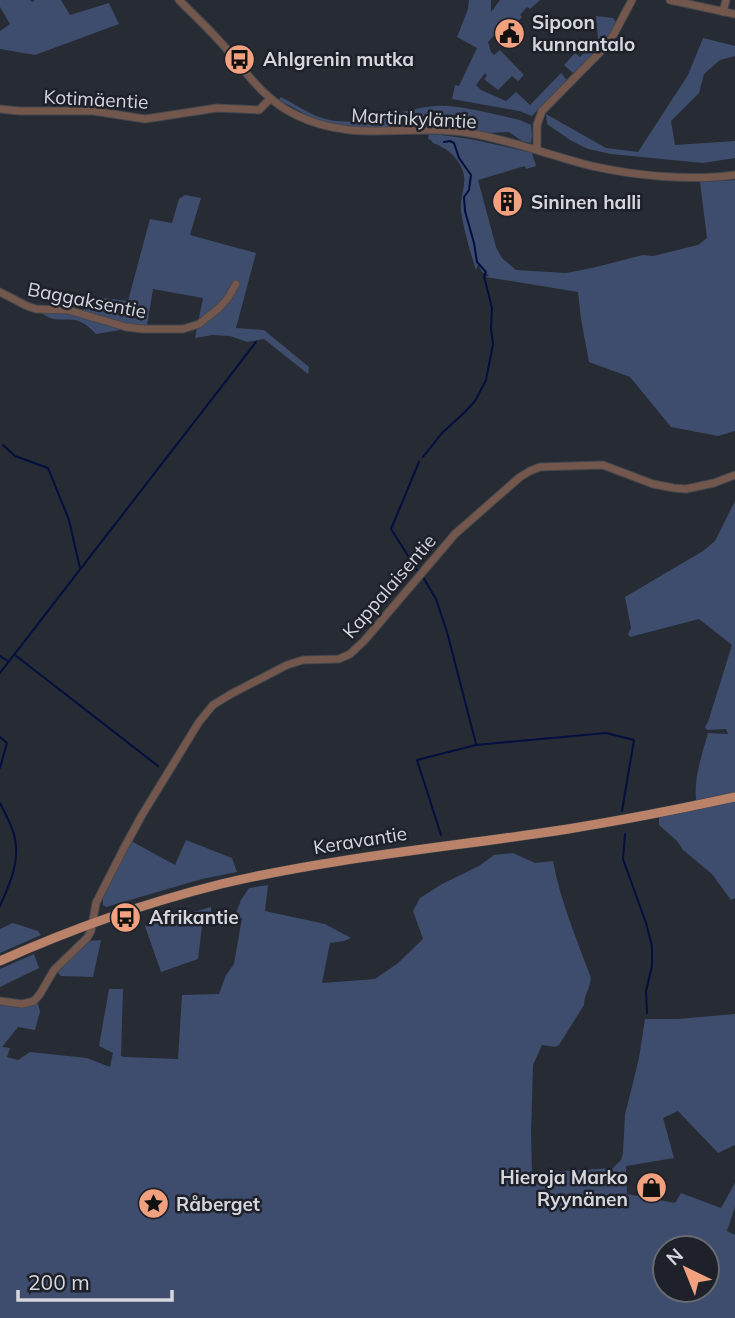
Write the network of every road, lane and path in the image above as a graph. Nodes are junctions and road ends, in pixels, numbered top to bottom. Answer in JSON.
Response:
{"nodes":[{"id":1,"x":179,"y":0,"type":"edge"},
{"id":2,"x":632,"y":0,"type":"edge"},
{"id":3,"x":670,"y":0,"type":"edge"},
{"id":4,"x":726,"y":0,"type":"edge"},
{"id":5,"x":723,"y":12,"type":"junction"},
{"id":6,"x":735,"y":14,"type":"edge"},
{"id":7,"x":271,"y":99,"type":"junction"},
{"id":8,"x":0,"y":109,"type":"edge"},
{"id":9,"x":537,"y":150,"type":"junction"},
{"id":10,"x":735,"y":176,"type":"edge"},
{"id":11,"x":236,"y":284,"type":"dead end"},
{"id":12,"x":0,"y":292,"type":"edge"},
{"id":13,"x":735,"y":475,"type":"edge"},
{"id":14,"x":735,"y":797,"type":"edge"},
{"id":15,"x":92,"y":924,"type":"junction"},
{"id":16,"x":0,"y":961,"type":"edge"},
{"id":17,"x":0,"y":1001,"type":"edge"}],
"edges":[{"from":1,"to":7,"type":"street","name":"Martinkyläntie"},
{"from":2,"to":9,"type":"street"},
{"from":3,"to":5,"type":"street"},
{"from":4,"to":5,"type":"street"},
{"from":5,"to":6,"type":"street"},
{"from":7,"to":8,"type":"street","name":"Kotimäentie"},
{"from":7,"to":9,"type":"street","name":"Martinkyläntie"},
{"from":9,"to":10,"type":"street","name":"Martinkyläntie"},
{"from":11,"to":12,"type":"street","name":"Baggaksentie"},
{"from":13,"to":15,"type":"street","name":"Kappalaisentie"},
{"from":14,"to":15,"type":"main road","name":"Keravantie"},
{"from":15,"to":16,"type":"main road","name":"Keravantie"},
{"from":15,"to":17,"type":"street"}]}
